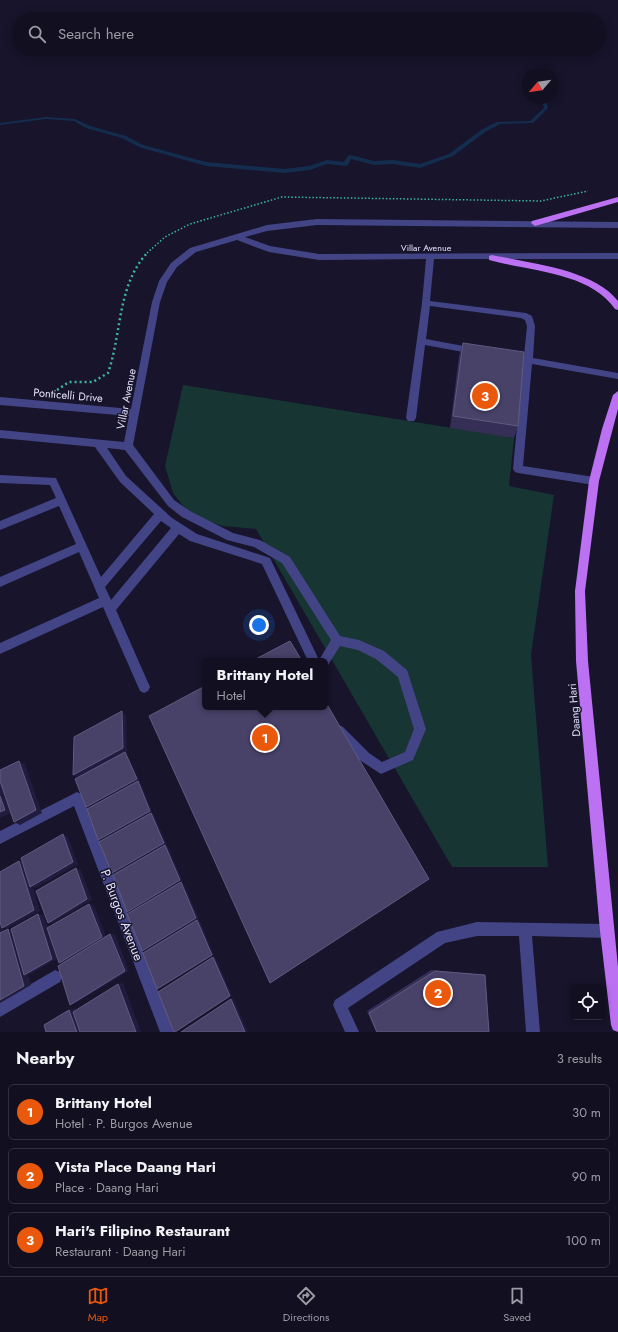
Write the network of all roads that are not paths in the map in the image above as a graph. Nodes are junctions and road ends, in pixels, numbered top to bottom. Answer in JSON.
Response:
{"nodes":[{"id":1,"x":618,"y":199,"type":"edge"},
{"id":2,"x":535,"y":223,"type":"junction"},
{"id":3,"x":618,"y":225,"type":"edge"},
{"id":4,"x":237,"y":238,"type":"junction"},
{"id":5,"x":430,"y":256,"type":"junction"},
{"id":6,"x":618,"y":256,"type":"edge"},
{"id":7,"x":492,"y":258,"type":"junction"},
{"id":8,"x":426,"y":303,"type":"junction"},
{"id":9,"x":618,"y":307,"type":"edge"},
{"id":10,"x":422,"y":341,"type":"junction"},
{"id":11,"x":482,"y":352,"type":"edge"},
{"id":12,"x":512,"y":358,"type":"edge"},
{"id":13,"x":527,"y":360,"type":"junction"},
{"id":14,"x":618,"y":376,"type":"edge"},
{"id":15,"x":618,"y":395,"type":"edge"},
{"id":16,"x":0,"y":401,"type":"edge"},
{"id":17,"x":134,"y":413,"type":"junction"},
{"id":18,"x":411,"y":418,"type":"dead end"},
{"id":19,"x":0,"y":434,"type":"edge"},
{"id":20,"x":98,"y":443,"type":"junction"},
{"id":21,"x":128,"y":446,"type":"junction"},
{"id":22,"x":0,"y":479,"type":"edge"},
{"id":23,"x":594,"y":481,"type":"junction"},
{"id":24,"x":62,"y":500,"type":"junction"},
{"id":25,"x":160,"y":514,"type":"junction"},
{"id":26,"x":0,"y":526,"type":"edge"},
{"id":27,"x":178,"y":527,"type":"junction"},
{"id":28,"x":82,"y":546,"type":"junction"},
{"id":29,"x":0,"y":582,"type":"edge"},
{"id":30,"x":100,"y":586,"type":"junction"},
{"id":31,"x":108,"y":605,"type":"junction"},
{"id":32,"x":337,"y":640,"type":"junction"},
{"id":33,"x":0,"y":649,"type":"edge"},
{"id":34,"x":313,"y":658,"type":"edge"},
{"id":35,"x":326,"y":658,"type":"edge"},
{"id":36,"x":144,"y":687,"type":"dead end"},
{"id":37,"x":334,"y":722,"type":"edge"},
{"id":38,"x":0,"y":838,"type":"edge"},
{"id":39,"x":525,"y":929,"type":"junction"},
{"id":40,"x":607,"y":931,"type":"junction"},
{"id":41,"x":55,"y":976,"type":"dead end"},
{"id":42,"x":0,"y":1010,"type":"edge"},
{"id":43,"x":618,"y":1025,"type":"edge"},
{"id":44,"x":167,"y":1032,"type":"edge"},
{"id":45,"x":352,"y":1032,"type":"edge"},
{"id":46,"x":533,"y":1032,"type":"edge"}],
"edges":[{"from":1,"to":2,"type":"main road"},
{"from":2,"to":3,"type":"street","name":"Villar Avenue"},
{"from":2,"to":4,"type":"street","name":"Villar Avenue"},
{"from":4,"to":5,"type":"street","name":"Villar Avenue"},
{"from":4,"to":17,"type":"street","name":"Villar Avenue"},
{"from":5,"to":7,"type":"street","name":"Villar Avenue"},
{"from":5,"to":8,"type":"street"},
{"from":6,"to":7,"type":"street","name":"Villar Avenue"},
{"from":7,"to":9,"type":"main road"},
{"from":8,"to":10,"type":"street"},
{"from":8,"to":13,"type":"street"},
{"from":10,"to":11,"type":"street"},
{"from":10,"to":18,"type":"street"},
{"from":12,"to":13,"type":"street"},
{"from":13,"to":14,"type":"street"},
{"from":13,"to":23,"type":"street"},
{"from":15,"to":23,"type":"main road","name":"Daang Hari"},
{"from":16,"to":17,"type":"street","name":"Ponticelli Drive"},
{"from":17,"to":21,"type":"street","name":"Villar Avenue"},
{"from":19,"to":20,"type":"street"},
{"from":20,"to":21,"type":"street"},
{"from":20,"to":25,"type":"street"},
{"from":21,"to":32,"type":"street"},
{"from":22,"to":24,"type":"street"},
{"from":23,"to":40,"type":"main road","name":"Daang Hari"},
{"from":24,"to":26,"type":"street"},
{"from":24,"to":28,"type":"street"},
{"from":25,"to":27,"type":"street"},
{"from":25,"to":30,"type":"street"},
{"from":27,"to":31,"type":"street"},
{"from":27,"to":34,"type":"street"},
{"from":28,"to":29,"type":"street"},
{"from":28,"to":30,"type":"street"},
{"from":30,"to":31,"type":"street"},
{"from":31,"to":33,"type":"street"},
{"from":31,"to":36,"type":"street"},
{"from":32,"to":35,"type":"street"},
{"from":32,"to":37,"type":"street"},
{"from":38,"to":44,"type":"street","name":"P. Burgos Avenue"},
{"from":39,"to":40,"type":"street"},
{"from":39,"to":45,"type":"street"},
{"from":39,"to":46,"type":"street"},
{"from":40,"to":43,"type":"main road","name":"Daang Hari"},
{"from":41,"to":42,"type":"street"}]}
